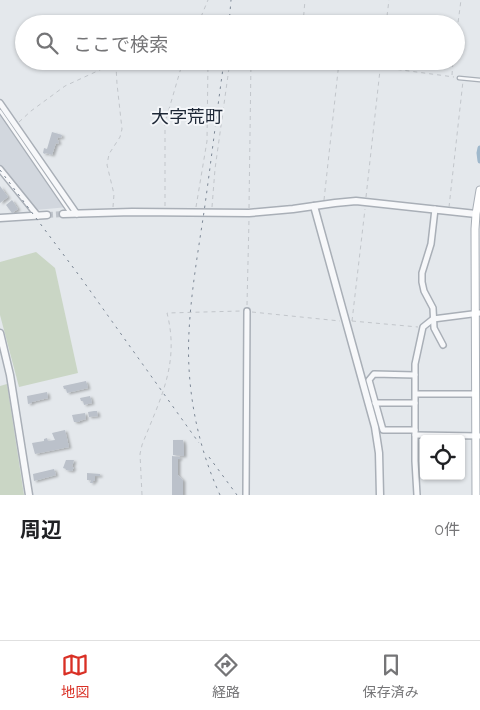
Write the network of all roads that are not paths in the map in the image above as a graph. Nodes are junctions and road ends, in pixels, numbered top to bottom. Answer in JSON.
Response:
{"nodes":[{"id":1,"x":459,"y":78,"type":"road end"},
{"id":2,"x":480,"y":80,"type":"edge"},
{"id":3,"x":0,"y":103,"type":"edge"},
{"id":4,"x":0,"y":111,"type":"edge"},
{"id":5,"x":0,"y":169,"type":"edge"},
{"id":6,"x":480,"y":190,"type":"edge"},
{"id":7,"x":314,"y":206,"type":"junction"},
{"id":8,"x":435,"y":209,"type":"junction"},
{"id":9,"x":63,"y":214,"type":"tunnel mouth"},
{"id":10,"x":74,"y":214,"type":"junction"},
{"id":11,"x":476,"y":214,"type":"junction"},
{"id":12,"x":47,"y":215,"type":"tunnel mouth"},
{"id":13,"x":38,"y":216,"type":"junction"},
{"id":14,"x":0,"y":218,"type":"edge"},
{"id":15,"x":247,"y":311,"type":"road end"},
{"id":16,"x":478,"y":314,"type":"edge"},
{"id":17,"x":433,"y":319,"type":"junction"},
{"id":18,"x":0,"y":333,"type":"edge"},
{"id":19,"x":443,"y":345,"type":"dead end"},
{"id":20,"x":415,"y":375,"type":"junction"},
{"id":21,"x":416,"y":394,"type":"junction"},
{"id":22,"x":475,"y":394,"type":"junction"},
{"id":23,"x":375,"y":403,"type":"junction"},
{"id":24,"x":416,"y":403,"type":"junction"},
{"id":25,"x":415,"y":432,"type":"junction"},
{"id":26,"x":478,"y":435,"type":"edge"},
{"id":27,"x":29,"y":495,"type":"edge"},
{"id":28,"x":246,"y":495,"type":"edge"},
{"id":29,"x":380,"y":495,"type":"edge"},
{"id":30,"x":417,"y":495,"type":"edge"},
{"id":31,"x":476,"y":495,"type":"edge"}],
"edges":[{"from":1,"to":2,"type":"lane"},
{"from":3,"to":10,"type":"street"},
{"from":4,"to":10,"type":"lane"},
{"from":5,"to":13,"type":"street"},
{"from":6,"to":11,"type":"main road"},
{"from":7,"to":8,"type":"street"},
{"from":7,"to":10,"type":"street"},
{"from":7,"to":29,"type":"street"},
{"from":8,"to":11,"type":"street"},
{"from":8,"to":17,"type":"street"},
{"from":9,"to":10,"type":"street"},
{"from":11,"to":16,"type":"main road"},
{"from":12,"to":13,"type":"street"},
{"from":13,"to":14,"type":"street"},
{"from":15,"to":28,"type":"street"},
{"from":16,"to":17,"type":"street"},
{"from":16,"to":22,"type":"main road"},
{"from":17,"to":19,"type":"street"},
{"from":17,"to":20,"type":"street"},
{"from":18,"to":27,"type":"street"},
{"from":20,"to":21,"type":"street"},
{"from":20,"to":23,"type":"street"},
{"from":21,"to":22,"type":"street"},
{"from":21,"to":24,"type":"street"},
{"from":22,"to":26,"type":"main road"},
{"from":23,"to":24,"type":"street"},
{"from":23,"to":25,"type":"street"},
{"from":24,"to":25,"type":"street"},
{"from":25,"to":26,"type":"street"},
{"from":25,"to":30,"type":"street"},
{"from":26,"to":31,"type":"main road"}]}
